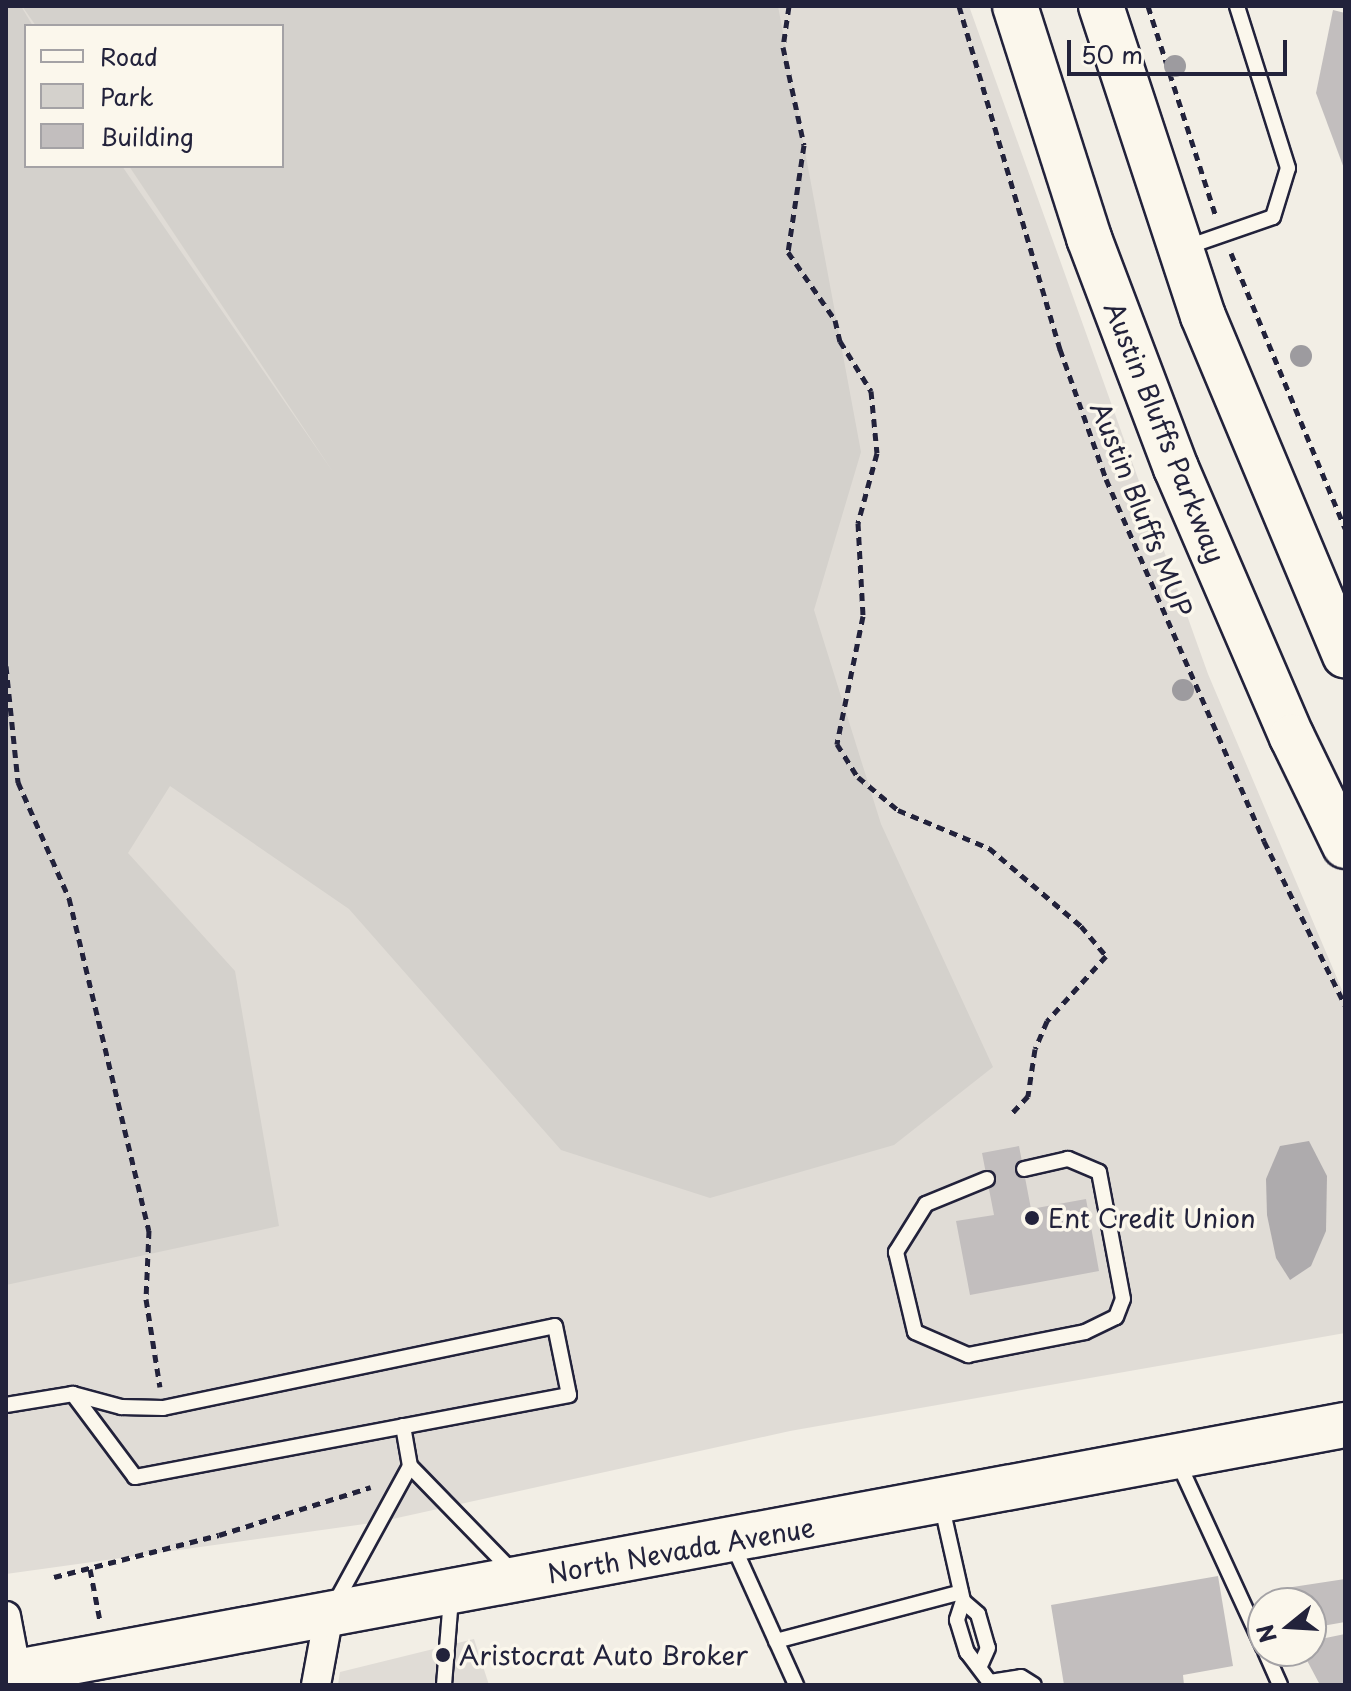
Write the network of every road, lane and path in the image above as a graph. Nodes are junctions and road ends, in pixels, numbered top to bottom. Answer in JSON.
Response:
{"nodes":[{"id":1,"x":789,"y":6,"type":"edge"},
{"id":2,"x":959,"y":6,"type":"edge"},
{"id":3,"x":1015,"y":6,"type":"edge"},
{"id":4,"x":1101,"y":6,"type":"edge"},
{"id":5,"x":1148,"y":6,"type":"edge"},
{"id":6,"x":1237,"y":6,"type":"edge"},
{"id":7,"x":1223,"y":234,"type":"junction"},
{"id":8,"x":1180,"y":249,"type":"junction"},
{"id":9,"x":1345,"y":528,"type":"edge"},
{"id":10,"x":1345,"y":656,"type":"edge"},
{"id":11,"x":6,"y":666,"type":"edge"},
{"id":12,"x":1345,"y":846,"type":"edge"},
{"id":13,"x":1345,"y":1005,"type":"edge"},
{"id":14,"x":1012,"y":1113,"type":"dead end"},
{"id":15,"x":1024,"y":1169,"type":"dead end"},
{"id":16,"x":987,"y":1179,"type":"dead end"},
{"id":17,"x":73,"y":1394,"type":"junction"},
{"id":18,"x":6,"y":1405,"type":"edge"},
{"id":19,"x":163,"y":1408,"type":"junction"},
{"id":20,"x":1345,"y":1425,"type":"edge"},
{"id":21,"x":403,"y":1426,"type":"junction"},
{"id":22,"x":1175,"y":1456,"type":"junction"},
{"id":23,"x":410,"y":1466,"type":"junction"},
{"id":24,"x":371,"y":1487,"type":"dead end"},
{"id":25,"x":941,"y":1503,"type":"junction"},
{"id":26,"x":731,"y":1541,"type":"junction"},
{"id":27,"x":54,"y":1577,"type":"dead end"},
{"id":28,"x":520,"y":1579,"type":"junction"},
{"id":29,"x":452,"y":1592,"type":"junction"},
{"id":30,"x":962,"y":1596,"type":"junction"},
{"id":31,"x":1247,"y":1612,"type":"edge"},
{"id":32,"x":329,"y":1614,"type":"junction"},
{"id":33,"x":6,"y":1616,"type":"edge"},
{"id":34,"x":776,"y":1641,"type":"junction"},
{"id":35,"x":980,"y":1666,"type":"junction"},
{"id":36,"x":12,"y":1677,"type":"edge"},
{"id":37,"x":316,"y":1685,"type":"edge"},
{"id":38,"x":444,"y":1685,"type":"edge"},
{"id":39,"x":796,"y":1685,"type":"edge"},
{"id":40,"x":1034,"y":1685,"type":"edge"}],
"edges":[{"from":1,"to":14,"type":"path"},
{"from":2,"to":13,"type":"path","name":"Austin Bluffs MUP"},
{"from":3,"to":12,"type":"main road","name":"Austin Bluffs Parkway"},
{"from":4,"to":8,"type":"main road"},
{"from":5,"to":7,"type":"path"},
{"from":6,"to":7,"type":"lane"},
{"from":7,"to":8,"type":"lane"},
{"from":7,"to":9,"type":"path"},
{"from":8,"to":10,"type":"main road"},
{"from":11,"to":19,"type":"path"},
{"from":15,"to":16,"type":"lane"},
{"from":17,"to":18,"type":"lane"},
{"from":17,"to":19,"type":"lane"},
{"from":17,"to":21,"type":"lane"},
{"from":19,"to":21,"type":"lane"},
{"from":20,"to":22,"type":"main road","name":"North Nevada Avenue"},
{"from":21,"to":23,"type":"lane"},
{"from":22,"to":25,"type":"main road","name":"North Nevada Avenue"},
{"from":22,"to":31,"type":"lane"},
{"from":23,"to":28,"type":"lane"},
{"from":23,"to":32,"type":"lane"},
{"from":24,"to":27,"type":"path"},
{"from":25,"to":26,"type":"main road","name":"North Nevada Avenue"},
{"from":25,"to":30,"type":"lane"},
{"from":26,"to":28,"type":"main road","name":"North Nevada Avenue"},
{"from":26,"to":34,"type":"lane"},
{"from":28,"to":29,"type":"main road","name":"North Nevada Avenue"},
{"from":29,"to":32,"type":"main road","name":"North Nevada Avenue"},
{"from":29,"to":38,"type":"lane"},
{"from":30,"to":34,"type":"lane"},
{"from":30,"to":35,"type":"lane"},
{"from":30,"to":35,"type":"lane"},
{"from":32,"to":36,"type":"main road","name":"North Nevada Avenue"},
{"from":32,"to":37,"type":"street"},
{"from":33,"to":36,"type":"street"},
{"from":34,"to":39,"type":"lane"},
{"from":35,"to":40,"type":"lane"}]}
